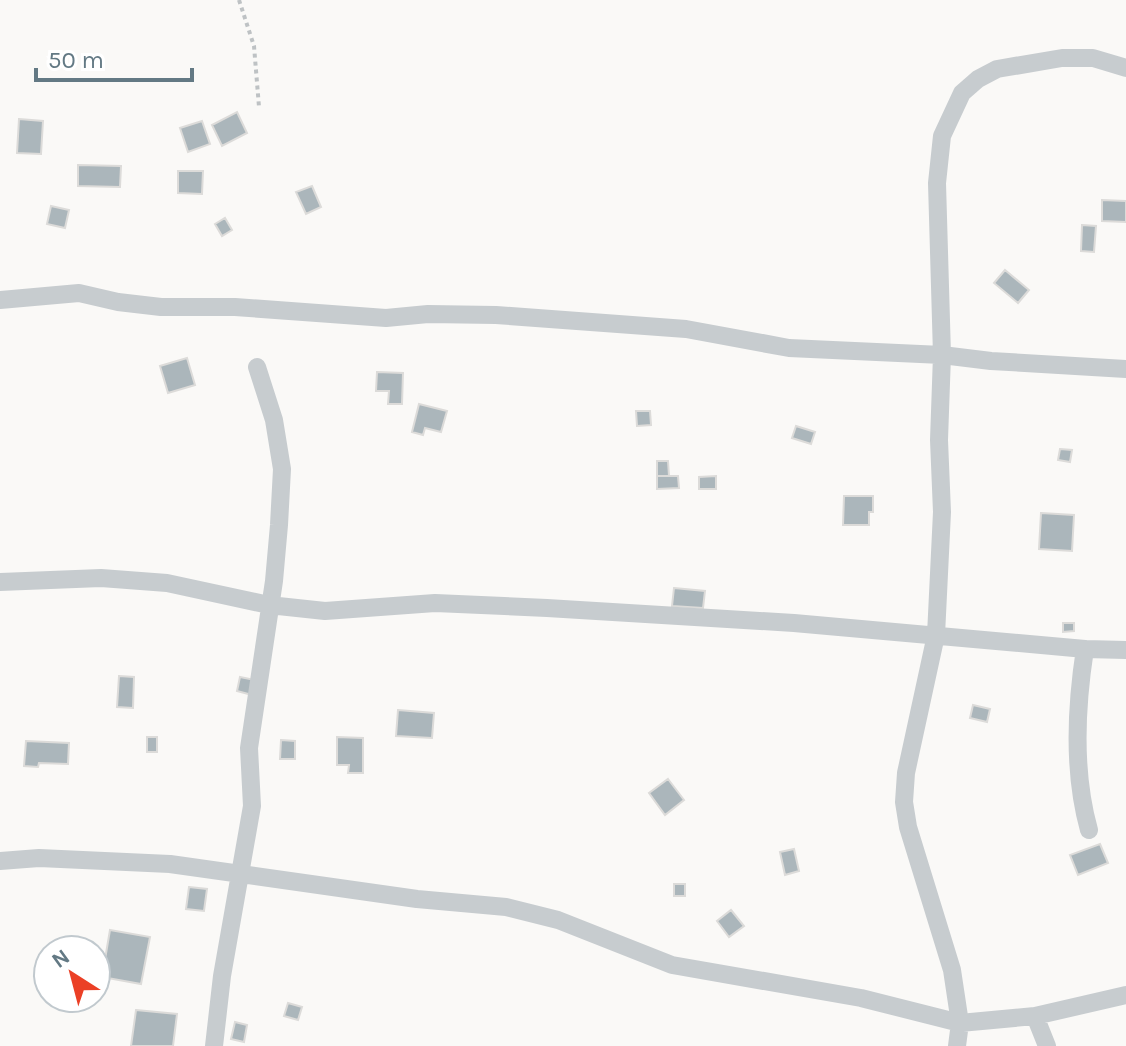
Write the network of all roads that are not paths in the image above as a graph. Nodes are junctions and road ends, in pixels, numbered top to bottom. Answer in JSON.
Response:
{"nodes":[{"id":1,"x":1126,"y":59,"type":"edge"},
{"id":2,"x":1126,"y":68,"type":"edge"},
{"id":3,"x":0,"y":300,"type":"edge"},
{"id":4,"x":942,"y":355,"type":"junction"},
{"id":5,"x":257,"y":367,"type":"dead end"},
{"id":6,"x":1126,"y":369,"type":"edge"},
{"id":7,"x":0,"y":582,"type":"edge"},
{"id":8,"x":269,"y":605,"type":"junction"},
{"id":9,"x":936,"y":635,"type":"junction"},
{"id":10,"x":1085,"y":649,"type":"junction"},
{"id":11,"x":1126,"y":650,"type":"edge"},
{"id":12,"x":1089,"y":830,"type":"dead end"},
{"id":13,"x":0,"y":861,"type":"edge"},
{"id":14,"x":242,"y":876,"type":"junction"},
{"id":15,"x":1126,"y":995,"type":"edge"},
{"id":16,"x":1035,"y":1016,"type":"junction"},
{"id":17,"x":960,"y":1023,"type":"junction"},
{"id":18,"x":214,"y":1046,"type":"edge"},
{"id":19,"x":957,"y":1046,"type":"edge"},
{"id":20,"x":1047,"y":1046,"type":"edge"}],
"edges":[{"from":1,"to":2,"type":"street"},
{"from":2,"to":4,"type":"street"},
{"from":3,"to":4,"type":"street"},
{"from":4,"to":6,"type":"street"},
{"from":4,"to":9,"type":"street"},
{"from":5,"to":8,"type":"street"},
{"from":7,"to":8,"type":"street"},
{"from":8,"to":9,"type":"street"},
{"from":8,"to":14,"type":"street"},
{"from":9,"to":10,"type":"street"},
{"from":9,"to":17,"type":"street"},
{"from":10,"to":11,"type":"street"},
{"from":10,"to":12,"type":"street"},
{"from":13,"to":14,"type":"street"},
{"from":14,"to":17,"type":"street"},
{"from":14,"to":18,"type":"street"},
{"from":15,"to":16,"type":"street"},
{"from":16,"to":17,"type":"street"},
{"from":16,"to":20,"type":"street"},
{"from":17,"to":19,"type":"street"}]}
